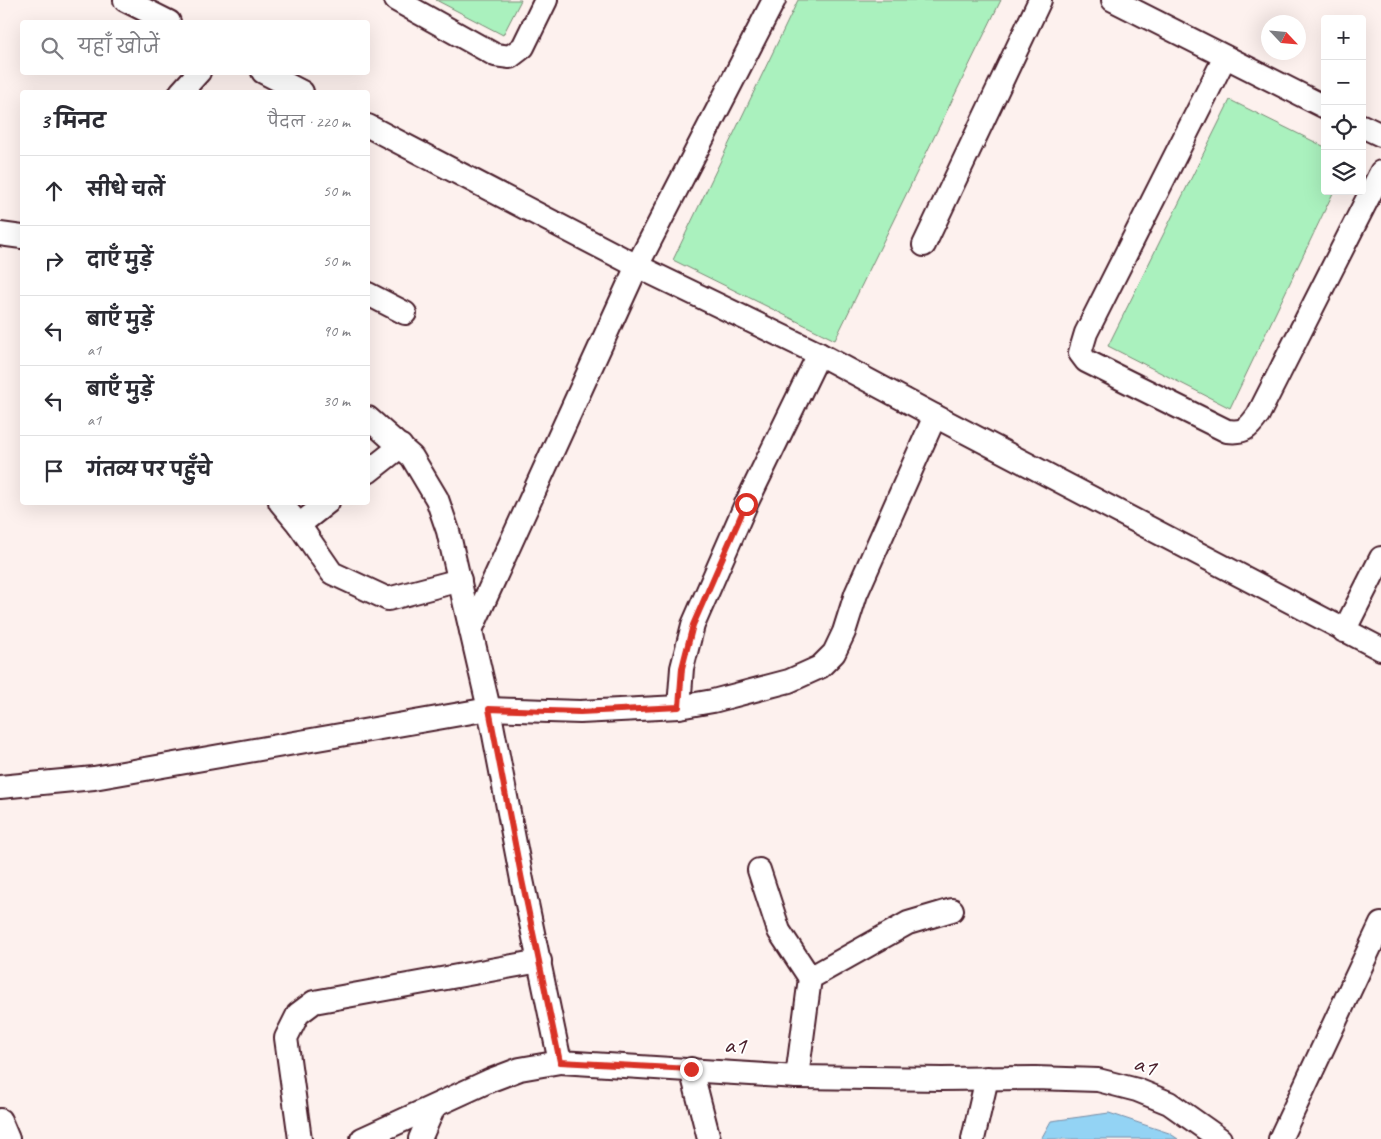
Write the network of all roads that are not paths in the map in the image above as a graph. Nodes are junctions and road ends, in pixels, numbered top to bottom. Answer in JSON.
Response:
{"nodes":[{"id":1,"x":396,"y":0,"type":"edge"},
{"id":2,"x":546,"y":0,"type":"edge"},
{"id":3,"x":774,"y":0,"type":"edge"},
{"id":4,"x":1040,"y":0,"type":"edge"},
{"id":5,"x":1113,"y":0,"type":"edge"},
{"id":6,"x":138,"y":3,"type":"edge"},
{"id":7,"x":166,"y":20,"type":"edge"},
{"id":8,"x":1225,"y":57,"type":"junction"},
{"id":9,"x":197,"y":75,"type":"edge"},
{"id":10,"x":269,"y":75,"type":"edge"},
{"id":11,"x":184,"y":90,"type":"edge"},
{"id":12,"x":298,"y":90,"type":"edge"},
{"id":13,"x":1321,"y":105,"type":"edge"},
{"id":14,"x":370,"y":127,"type":"edge"},
{"id":15,"x":1366,"y":128,"type":"edge"},
{"id":16,"x":1381,"y":135,"type":"edge"},
{"id":17,"x":1381,"y":172,"type":"edge"},
{"id":18,"x":0,"y":234,"type":"edge"},
{"id":19,"x":20,"y":236,"type":"edge"},
{"id":20,"x":924,"y":245,"type":"dead end"},
{"id":21,"x":637,"y":266,"type":"junction"},
{"id":22,"x":370,"y":295,"type":"edge"},
{"id":23,"x":405,"y":313,"type":"dead end"},
{"id":24,"x":819,"y":354,"type":"junction"},
{"id":25,"x":935,"y":416,"type":"junction"},
{"id":26,"x":370,"y":420,"type":"edge"},
{"id":27,"x":401,"y":446,"type":"junction"},
{"id":28,"x":370,"y":470,"type":"edge"},
{"id":29,"x":282,"y":505,"type":"edge"},
{"id":30,"x":324,"y":505,"type":"edge"},
{"id":31,"x":299,"y":525,"type":"junction"},
{"id":32,"x":1381,"y":558,"type":"edge"},
{"id":33,"x":460,"y":580,"type":"junction"},
{"id":34,"x":471,"y":630,"type":"junction"},
{"id":35,"x":1344,"y":631,"type":"junction"},
{"id":36,"x":1381,"y":649,"type":"edge"},
{"id":37,"x":679,"y":707,"type":"junction"},
{"id":38,"x":489,"y":709,"type":"junction"},
{"id":39,"x":0,"y":787,"type":"edge"},
{"id":40,"x":759,"y":870,"type":"dead end"},
{"id":41,"x":952,"y":910,"type":"dead end"},
{"id":42,"x":1381,"y":924,"type":"edge"},
{"id":43,"x":540,"y":961,"type":"junction"},
{"id":44,"x":810,"y":978,"type":"junction"},
{"id":45,"x":560,"y":1062,"type":"junction"},
{"id":46,"x":691,"y":1069,"type":"junction"},
{"id":47,"x":797,"y":1077,"type":"junction"},
{"id":48,"x":987,"y":1078,"type":"junction"},
{"id":49,"x":434,"y":1107,"type":"junction"},
{"id":50,"x":0,"y":1120,"type":"edge"},
{"id":51,"x":8,"y":1139,"type":"edge"},
{"id":52,"x":300,"y":1139,"type":"edge"},
{"id":53,"x":362,"y":1139,"type":"edge"},
{"id":54,"x":420,"y":1139,"type":"edge"},
{"id":55,"x":709,"y":1139,"type":"edge"},
{"id":56,"x":973,"y":1139,"type":"edge"},
{"id":57,"x":1220,"y":1139,"type":"edge"},
{"id":58,"x":1280,"y":1139,"type":"edge"}],
"edges":[{"from":1,"to":2,"type":"street"},
{"from":3,"to":21,"type":"street"},
{"from":4,"to":20,"type":"street"},
{"from":5,"to":8,"type":"street"},
{"from":6,"to":7,"type":"street"},
{"from":8,"to":13,"type":"street"},
{"from":8,"to":17,"type":"street"},
{"from":9,"to":11,"type":"street"},
{"from":10,"to":12,"type":"street"},
{"from":14,"to":21,"type":"street"},
{"from":15,"to":16,"type":"street"},
{"from":18,"to":19,"type":"street"},
{"from":21,"to":24,"type":"street"},
{"from":21,"to":34,"type":"street"},
{"from":22,"to":23,"type":"street"},
{"from":24,"to":25,"type":"street"},
{"from":24,"to":37,"type":"street"},
{"from":25,"to":35,"type":"street"},
{"from":25,"to":37,"type":"street"},
{"from":26,"to":27,"type":"street"},
{"from":27,"to":28,"type":"street"},
{"from":27,"to":33,"type":"street"},
{"from":29,"to":31,"type":"street"},
{"from":30,"to":31,"type":"street"},
{"from":31,"to":33,"type":"street"},
{"from":32,"to":35,"type":"street"},
{"from":33,"to":34,"type":"street"},
{"from":34,"to":38,"type":"street"},
{"from":35,"to":36,"type":"street"},
{"from":37,"to":38,"type":"street"},
{"from":38,"to":39,"type":"street"},
{"from":38,"to":43,"type":"street"},
{"from":40,"to":44,"type":"street"},
{"from":41,"to":44,"type":"street"},
{"from":42,"to":58,"type":"street"},
{"from":43,"to":45,"type":"street"},
{"from":43,"to":52,"type":"street"},
{"from":44,"to":47,"type":"street"},
{"from":45,"to":46,"type":"street","name":"a1"},
{"from":45,"to":49,"type":"street","name":"a1"},
{"from":46,"to":47,"type":"street","name":"a1"},
{"from":46,"to":55,"type":"street"},
{"from":47,"to":48,"type":"street","name":"a1"},
{"from":48,"to":56,"type":"street"},
{"from":48,"to":57,"type":"street","name":"a1"},
{"from":49,"to":53,"type":"street","name":"a1"},
{"from":49,"to":54,"type":"street"},
{"from":50,"to":51,"type":"street"}]}
